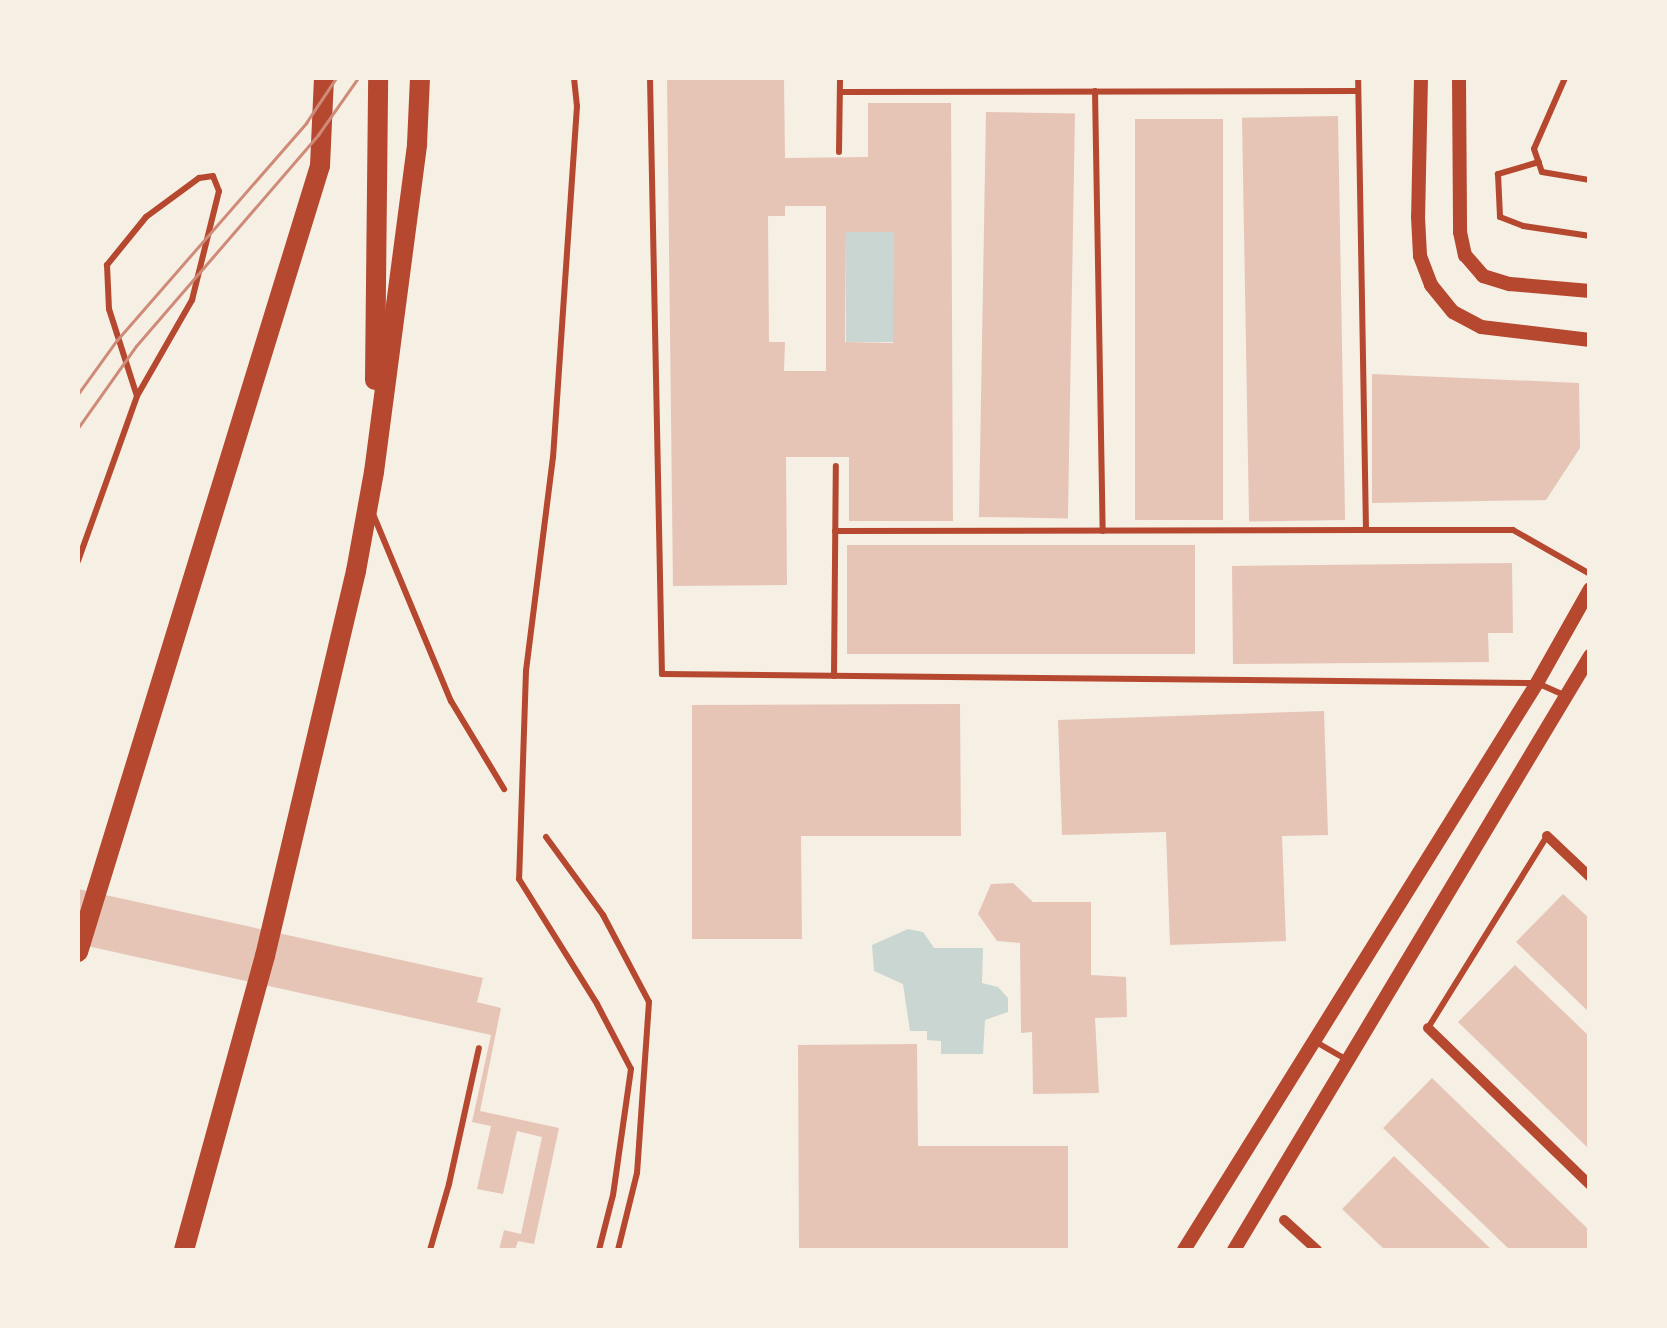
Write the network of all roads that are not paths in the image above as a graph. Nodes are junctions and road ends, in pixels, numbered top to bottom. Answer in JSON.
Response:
{"nodes":[{"id":1,"x":324,"y":78,"type":"edge"},
{"id":2,"x":378,"y":78,"type":"edge"},
{"id":3,"x":420,"y":78,"type":"edge"},
{"id":4,"x":574,"y":78,"type":"edge"},
{"id":5,"x":650,"y":78,"type":"edge"},
{"id":6,"x":840,"y":78,"type":"edge"},
{"id":7,"x":1358,"y":78,"type":"edge"},
{"id":8,"x":1421,"y":78,"type":"edge"},
{"id":9,"x":1459,"y":78,"type":"edge"},
{"id":10,"x":1565,"y":78,"type":"edge"},
{"id":11,"x":1358,"y":90,"type":"junction"},
{"id":12,"x":1096,"y":91,"type":"junction"},
{"id":13,"x":840,"y":92,"type":"junction"},
{"id":14,"x":840,"y":152,"type":"dead end"},
{"id":15,"x":1539,"y":162,"type":"junction"},
{"id":16,"x":1590,"y":180,"type":"edge"},
{"id":17,"x":1590,"y":236,"type":"edge"},
{"id":18,"x":1590,"y":292,"type":"edge"},
{"id":19,"x":1590,"y":340,"type":"edge"},
{"id":20,"x":137,"y":396,"type":"junction"},
{"id":21,"x":836,"y":466,"type":"dead end"},
{"id":22,"x":374,"y":472,"type":"junction"},
{"id":23,"x":368,"y":504,"type":"junction"},
{"id":24,"x":1366,"y":530,"type":"junction"},
{"id":25,"x":835,"y":531,"type":"junction"},
{"id":26,"x":1103,"y":531,"type":"junction"},
{"id":27,"x":78,"y":561,"type":"edge"},
{"id":28,"x":1590,"y":574,"type":"edge"},
{"id":29,"x":1590,"y":590,"type":"edge"},
{"id":30,"x":1590,"y":656,"type":"edge"},
{"id":31,"x":834,"y":676,"type":"junction"},
{"id":32,"x":1538,"y":683,"type":"junction"},
{"id":33,"x":1566,"y":696,"type":"junction"},
{"id":34,"x":504,"y":789,"type":"dead end"},
{"id":35,"x":1547,"y":836,"type":"joint"},
{"id":36,"x":546,"y":838,"type":"dead end"},
{"id":37,"x":1590,"y":877,"type":"edge"},
{"id":38,"x":78,"y":952,"type":"edge"},
{"id":39,"x":1428,"y":1028,"type":"joint"},
{"id":40,"x":1312,"y":1040,"type":"junction"},
{"id":41,"x":479,"y":1048,"type":"dead end"},
{"id":42,"x":1350,"y":1061,"type":"junction"},
{"id":43,"x":1590,"y":1185,"type":"edge"},
{"id":44,"x":1284,"y":1220,"type":"dead end"},
{"id":45,"x":184,"y":1250,"type":"edge"},
{"id":46,"x":430,"y":1250,"type":"edge"},
{"id":47,"x":600,"y":1250,"type":"edge"},
{"id":48,"x":618,"y":1250,"type":"edge"},
{"id":49,"x":1184,"y":1250,"type":"edge"},
{"id":50,"x":1234,"y":1250,"type":"edge"},
{"id":51,"x":1317,"y":1250,"type":"edge"}],
"edges":[{"from":1,"to":38,"type":"highway"},
{"from":2,"to":22,"type":"highway"},
{"from":3,"to":22,"type":"highway"},
{"from":4,"to":47,"type":"lane"},
{"from":5,"to":31,"type":"lane"},
{"from":6,"to":13,"type":"lane"},
{"from":7,"to":11,"type":"lane"},
{"from":8,"to":19,"type":"street"},
{"from":9,"to":18,"type":"street"},
{"from":10,"to":15,"type":"lane"},
{"from":11,"to":12,"type":"lane"},
{"from":11,"to":24,"type":"lane"},
{"from":12,"to":13,"type":"lane"},
{"from":12,"to":26,"type":"lane"},
{"from":13,"to":14,"type":"lane"},
{"from":15,"to":16,"type":"lane"},
{"from":15,"to":17,"type":"lane"},
{"from":20,"to":20,"type":"lane"},
{"from":20,"to":27,"type":"lane"},
{"from":21,"to":25,"type":"lane"},
{"from":22,"to":23,"type":"highway"},
{"from":23,"to":34,"type":"lane"},
{"from":23,"to":45,"type":"highway"},
{"from":24,"to":26,"type":"lane"},
{"from":24,"to":28,"type":"lane"},
{"from":25,"to":26,"type":"lane"},
{"from":25,"to":31,"type":"lane"},
{"from":29,"to":32,"type":"street"},
{"from":30,"to":33,"type":"street"},
{"from":31,"to":32,"type":"lane"},
{"from":32,"to":33,"type":"lane"},
{"from":32,"to":40,"type":"street"},
{"from":33,"to":42,"type":"street"},
{"from":35,"to":37,"type":"street"},
{"from":35,"to":39,"type":"lane"},
{"from":36,"to":48,"type":"lane"},
{"from":39,"to":43,"type":"street"},
{"from":40,"to":42,"type":"lane"},
{"from":40,"to":49,"type":"street"},
{"from":41,"to":46,"type":"lane"},
{"from":42,"to":50,"type":"street"},
{"from":44,"to":51,"type":"street"}]}
